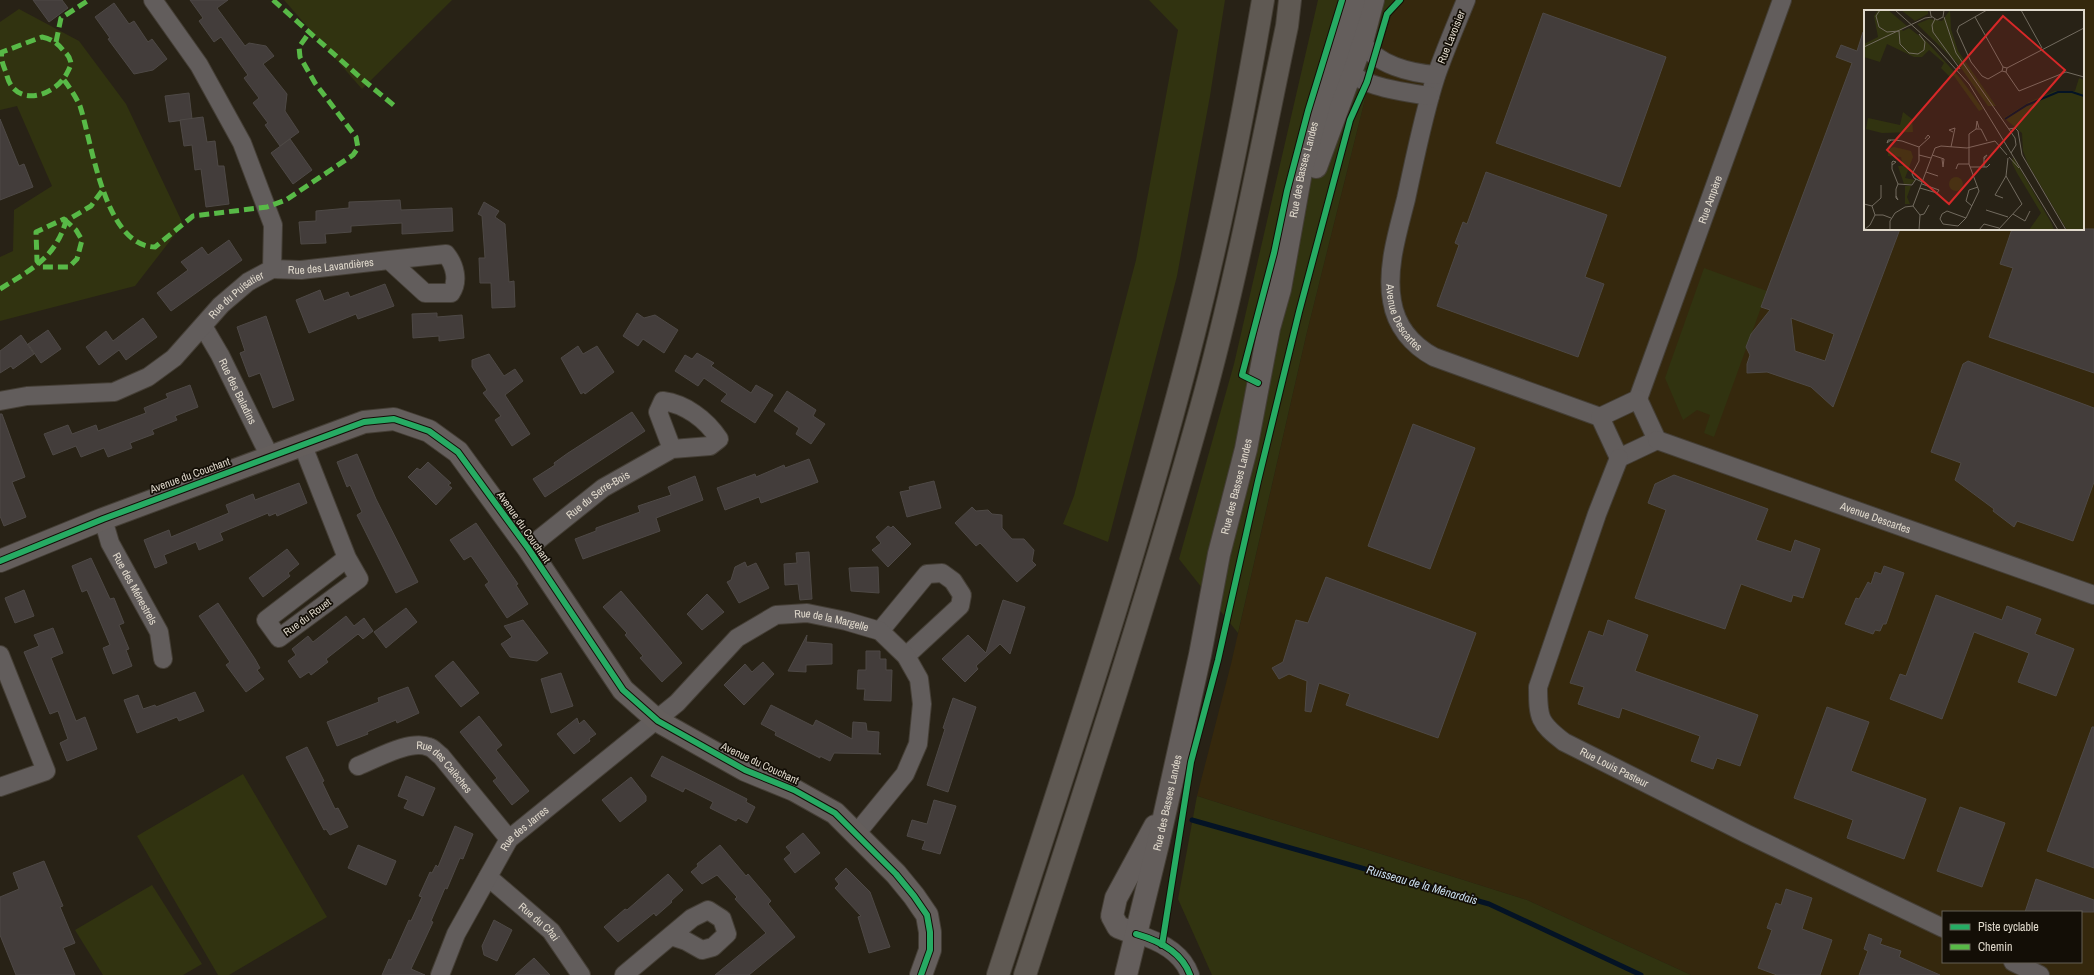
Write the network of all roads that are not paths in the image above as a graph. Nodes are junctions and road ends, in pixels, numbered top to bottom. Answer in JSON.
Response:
{"nodes":[{"id":1,"x":153,"y":0,"type":"edge"},
{"id":2,"x":1262,"y":0,"type":"edge"},
{"id":3,"x":1290,"y":0,"type":"edge"},
{"id":4,"x":1304,"y":0,"type":"edge"},
{"id":5,"x":1354,"y":0,"type":"edge"},
{"id":6,"x":1373,"y":0,"type":"edge"},
{"id":7,"x":1466,"y":0,"type":"edge"},
{"id":8,"x":1782,"y":0,"type":"edge"},
{"id":9,"x":1287,"y":26,"type":"junction"},
{"id":10,"x":1362,"y":42,"type":"junction"},
{"id":11,"x":1350,"y":73,"type":"junction"},
{"id":12,"x":1436,"y":75,"type":"junction"},
{"id":13,"x":1430,"y":96,"type":"junction"},
{"id":14,"x":1285,"y":257,"type":"junction"},
{"id":15,"x":389,"y":260,"type":"dead end"},
{"id":16,"x":272,"y":269,"type":"junction"},
{"id":17,"x":203,"y":326,"type":"junction"},
{"id":18,"x":1638,"y":399,"type":"junction"},
{"id":19,"x":0,"y":401,"type":"edge"},
{"id":20,"x":1600,"y":417,"type":"junction"},
{"id":21,"x":1657,"y":440,"type":"junction"},
{"id":22,"x":303,"y":446,"type":"junction"},
{"id":23,"x":672,"y":449,"type":"dead end"},
{"id":24,"x":270,"y":458,"type":"junction"},
{"id":25,"x":1620,"y":458,"type":"junction"},
{"id":26,"x":103,"y":519,"type":"junction"},
{"id":27,"x":528,"y":548,"type":"junction"},
{"id":28,"x":347,"y":558,"type":"junction"},
{"id":29,"x":0,"y":561,"type":"edge"},
{"id":30,"x":2094,"y":595,"type":"edge"},
{"id":31,"x":880,"y":631,"type":"junction"},
{"id":32,"x":0,"y":655,"type":"edge"},
{"id":33,"x":906,"y":656,"type":"junction"},
{"id":34,"x":163,"y":659,"type":"dead end"},
{"id":35,"x":658,"y":721,"type":"junction"},
{"id":36,"x":358,"y":766,"type":"dead end"},
{"id":37,"x":0,"y":787,"type":"edge"},
{"id":38,"x":856,"y":834,"type":"junction"},
{"id":39,"x":509,"y":839,"type":"junction"},
{"id":40,"x":488,"y":877,"type":"junction"},
{"id":41,"x":1942,"y":928,"type":"edge"},
{"id":42,"x":1136,"y":934,"type":"junction"},
{"id":43,"x":671,"y":936,"type":"dead end"},
{"id":44,"x":2015,"y":963,"type":"edge"},
{"id":45,"x":440,"y":975,"type":"edge"},
{"id":46,"x":581,"y":975,"type":"edge"},
{"id":47,"x":624,"y":975,"type":"edge"},
{"id":48,"x":921,"y":975,"type":"edge"},
{"id":49,"x":998,"y":975,"type":"edge"},
{"id":50,"x":1025,"y":975,"type":"edge"},
{"id":51,"x":1126,"y":975,"type":"edge"},
{"id":52,"x":1190,"y":975,"type":"edge"},
{"id":53,"x":2040,"y":975,"type":"edge"}],
"edges":[{"from":1,"to":16,"type":"street","name":"Rue du Puisatier"},
{"from":2,"to":49,"type":"highway"},
{"from":3,"to":9,"type":"highway"},
{"from":4,"to":9,"type":"highway"},
{"from":5,"to":11,"type":"street"},
{"from":5,"to":14,"type":"street","name":"Rue des Basses Landes"},
{"from":6,"to":10,"type":"street"},
{"from":7,"to":12,"type":"street","name":"Rue Lavoisier"},
{"from":8,"to":18,"type":"street","name":"Rue Ampère"},
{"from":9,"to":50,"type":"highway"},
{"from":10,"to":11,"type":"street"},
{"from":10,"to":12,"type":"street"},
{"from":11,"to":13,"type":"street"},
{"from":11,"to":14,"type":"street"},
{"from":12,"to":13,"type":"street","name":"Rue Lavoisier"},
{"from":13,"to":20,"type":"street","name":"Avenue Descartes"},
{"from":14,"to":42,"type":"street","name":"Rue des Basses Landes"},
{"from":15,"to":16,"type":"street","name":"Rue des Lavandières"},
{"from":16,"to":17,"type":"street","name":"Rue du Puisatier"},
{"from":17,"to":19,"type":"street","name":"Rue du Puisatier"},
{"from":17,"to":24,"type":"street","name":"Rue des Baladins"},
{"from":18,"to":20,"type":"street"},
{"from":18,"to":21,"type":"street"},
{"from":20,"to":25,"type":"street"},
{"from":21,"to":25,"type":"street"},
{"from":21,"to":30,"type":"street","name":"Avenue Descartes"},
{"from":22,"to":24,"type":"street","name":"Avenue du Couchant"},
{"from":22,"to":27,"type":"street","name":"Avenue du Couchant"},
{"from":22,"to":28,"type":"street","name":"Rue du Rouet"},
{"from":23,"to":27,"type":"street","name":"Rue du Serre-Bois"},
{"from":24,"to":26,"type":"street","name":"Avenue du Couchant"},
{"from":25,"to":41,"type":"street","name":"Rue Louis Pasteur"},
{"from":26,"to":29,"type":"street","name":"Avenue du Couchant"},
{"from":26,"to":34,"type":"street","name":"Rue des Ménestrels"},
{"from":27,"to":35,"type":"street","name":"Avenue du Couchant"},
{"from":28,"to":28,"type":"street","name":"Rue du Rouet"},
{"from":31,"to":33,"type":"street","name":"Rue de la Margelle"},
{"from":31,"to":33,"type":"street"},
{"from":31,"to":35,"type":"street","name":"Rue de la Margelle"},
{"from":32,"to":37,"type":"street"},
{"from":33,"to":38,"type":"street","name":"Rue de la Margelle"},
{"from":35,"to":38,"type":"street","name":"Avenue du Couchant"},
{"from":35,"to":39,"type":"street","name":"Rue des Jarres"},
{"from":36,"to":39,"type":"street","name":"Rue des Calèches"},
{"from":38,"to":48,"type":"street","name":"Avenue du Couchant"},
{"from":39,"to":40,"type":"street","name":"Rue des Jarres"},
{"from":40,"to":45,"type":"street","name":"Rue des Jarres"},
{"from":40,"to":46,"type":"street","name":"Rue du Chai"},
{"from":42,"to":51,"type":"street"},
{"from":42,"to":52,"type":"street"},
{"from":43,"to":47,"type":"street"},
{"from":44,"to":53,"type":"street"}]}
